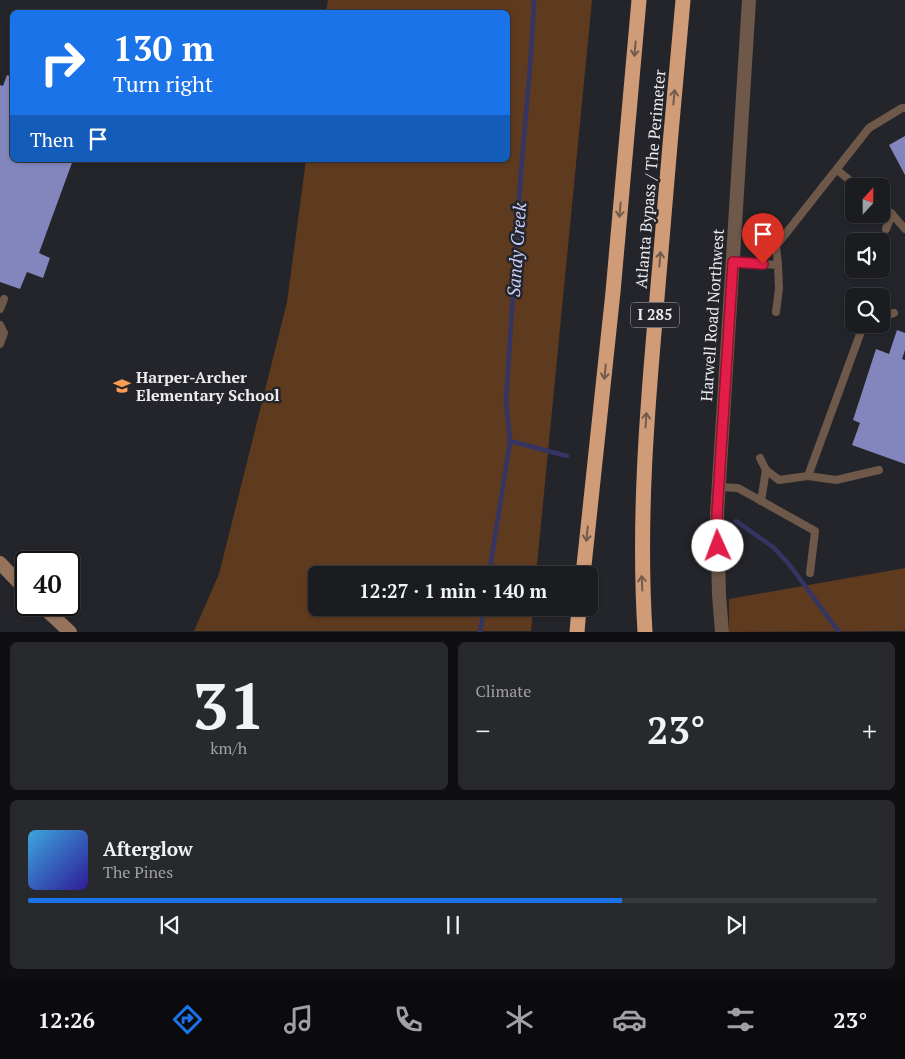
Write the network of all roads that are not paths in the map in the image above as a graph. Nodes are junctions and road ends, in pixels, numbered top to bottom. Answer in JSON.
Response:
{"nodes":[{"id":1,"x":639,"y":0,"type":"edge"},
{"id":2,"x":683,"y":0,"type":"edge"},
{"id":3,"x":749,"y":0,"type":"edge"},
{"id":4,"x":905,"y":108,"type":"edge"},
{"id":5,"x":837,"y":170,"type":"junction"},
{"id":6,"x":847,"y":178,"type":"edge"},
{"id":7,"x":892,"y":214,"type":"joint"},
{"id":8,"x":886,"y":229,"type":"dead end"},
{"id":9,"x":905,"y":229,"type":"edge"},
{"id":10,"x":733,"y":262,"type":"junction"},
{"id":11,"x":778,"y":265,"type":"junction"},
{"id":12,"x":4,"y":299,"type":"dead end"},
{"id":13,"x":0,"y":309,"type":"edge"},
{"id":14,"x":776,"y":312,"type":"dead end"},
{"id":15,"x":894,"y":313,"type":"dead end"},
{"id":16,"x":890,"y":315,"type":"edge"},
{"id":17,"x":0,"y":325,"type":"edge"},
{"id":18,"x":861,"y":333,"type":"edge"},
{"id":19,"x":0,"y":344,"type":"edge"},
{"id":20,"x":760,"y":458,"type":"dead end"},
{"id":21,"x":766,"y":470,"type":"junction"},
{"id":22,"x":879,"y":470,"type":"dead end"},
{"id":23,"x":808,"y":476,"type":"junction"},
{"id":24,"x":718,"y":487,"type":"junction"},
{"id":25,"x":761,"y":501,"type":"junction"},
{"id":26,"x":0,"y":563,"type":"edge"},
{"id":27,"x":584,"y":566,"type":"edge"},
{"id":28,"x":810,"y":573,"type":"dead end"},
{"id":29,"x":15,"y":579,"type":"edge"},
{"id":30,"x":53,"y":616,"type":"edge"},
{"id":31,"x":579,"y":616,"type":"edge"},
{"id":32,"x":70,"y":632,"type":"edge"},
{"id":33,"x":577,"y":632,"type":"edge"},
{"id":34,"x":645,"y":632,"type":"edge"},
{"id":35,"x":722,"y":632,"type":"edge"}],
"edges":[{"from":1,"to":27,"type":"highway","name":"Atlanta Bypass / The Perimeter","number":"I 285","one_way":true},
{"from":34,"to":2,"type":"highway","name":"Atlanta Bypass / The Perimeter","number":"I 285","one_way":true},
{"from":3,"to":10,"type":"street","name":"Harwell Road Northwest"},
{"from":4,"to":5,"type":"lane"},
{"from":5,"to":6,"type":"lane"},
{"from":5,"to":11,"type":"lane"},
{"from":7,"to":8,"type":"lane"},
{"from":7,"to":9,"type":"lane"},
{"from":10,"to":11,"type":"lane"},
{"from":10,"to":24,"type":"street","name":"Harwell Road Northwest"},
{"from":11,"to":14,"type":"lane"},
{"from":12,"to":13,"type":"lane"},
{"from":15,"to":16,"type":"lane"},
{"from":17,"to":19,"type":"lane"},
{"from":18,"to":23,"type":"lane"},
{"from":20,"to":21,"type":"lane"},
{"from":21,"to":23,"type":"lane"},
{"from":21,"to":25,"type":"lane"},
{"from":22,"to":23,"type":"lane"},
{"from":24,"to":25,"type":"lane"},
{"from":24,"to":35,"type":"street","name":"Harwell Road Northwest"},
{"from":25,"to":28,"type":"lane"},
{"from":26,"to":29,"type":"main road"},
{"from":30,"to":32,"type":"main road"},
{"from":31,"to":33,"type":"highway"}]}
